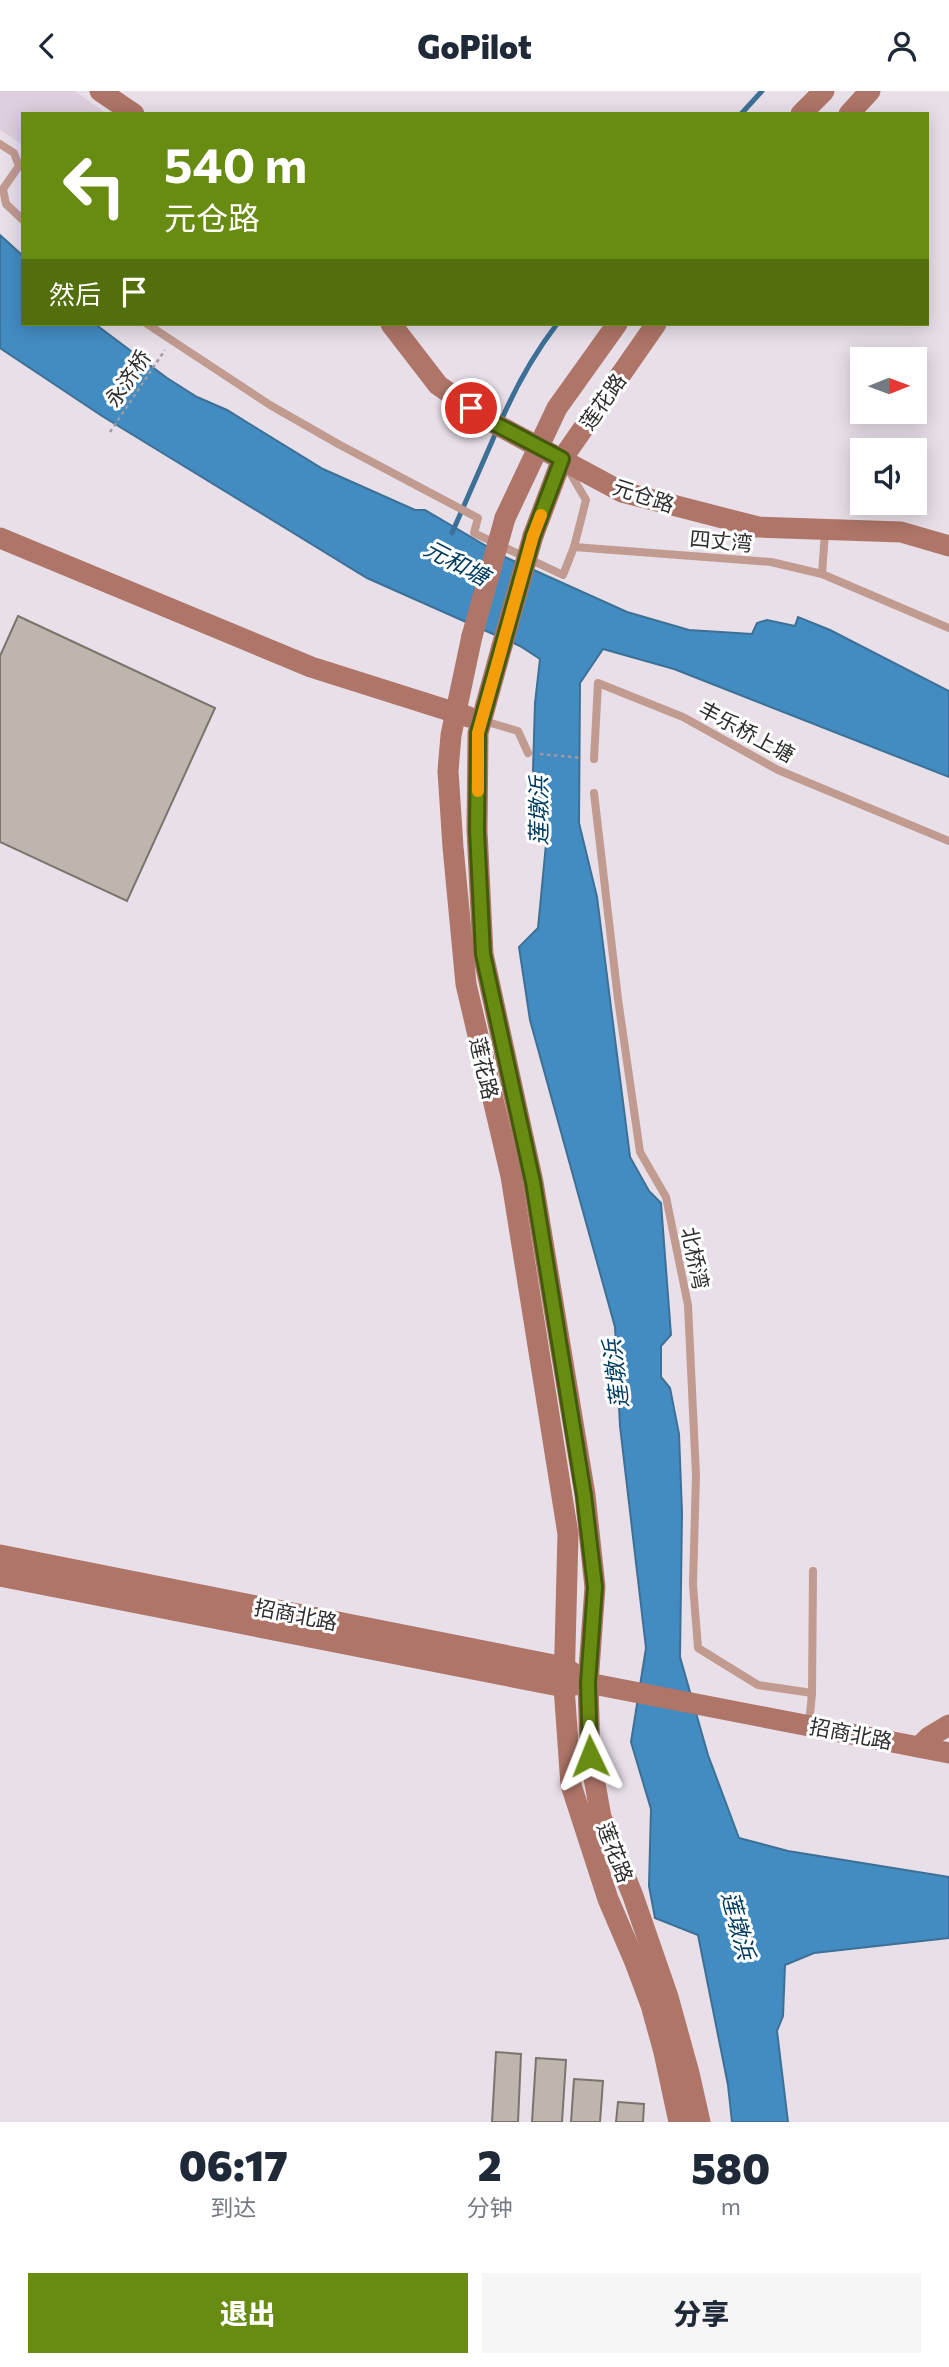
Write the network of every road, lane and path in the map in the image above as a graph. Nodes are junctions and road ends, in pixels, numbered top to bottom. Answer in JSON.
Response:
{"nodes":[{"id":1,"x":100,"y":91,"type":"edge"},
{"id":2,"x":824,"y":91,"type":"edge"},
{"id":3,"x":870,"y":91,"type":"edge"},
{"id":4,"x":131,"y":112,"type":"edge"},
{"id":5,"x":803,"y":112,"type":"edge"},
{"id":6,"x":851,"y":112,"type":"edge"},
{"id":7,"x":0,"y":144,"type":"edge"},
{"id":8,"x":21,"y":219,"type":"edge"},
{"id":9,"x":149,"y":326,"type":"edge"},
{"id":10,"x":393,"y":326,"type":"edge"},
{"id":11,"x":616,"y":326,"type":"edge"},
{"id":12,"x":655,"y":326,"type":"edge"},
{"id":13,"x":171,"y":341,"type":"junction"},
{"id":14,"x":110,"y":432,"type":"dead end"},
{"id":15,"x":537,"y":446,"type":"junction"},
{"id":16,"x":562,"y":459,"type":"junction"},
{"id":17,"x":825,"y":529,"type":"junction"},
{"id":18,"x":0,"y":538,"type":"edge"},
{"id":19,"x":949,"y":546,"type":"edge"},
{"id":20,"x":574,"y":547,"type":"junction"},
{"id":21,"x":822,"y":574,"type":"junction"},
{"id":22,"x":949,"y":628,"type":"edge"},
{"id":23,"x":456,"y":713,"type":"junction"},
{"id":24,"x":482,"y":720,"type":"junction"},
{"id":25,"x":528,"y":753,"type":"joint"},
{"id":26,"x":594,"y":759,"type":"joint"},
{"id":27,"x":594,"y":793,"type":"dead end"},
{"id":28,"x":949,"y":841,"type":"edge"},
{"id":29,"x":0,"y":1555,"type":"edge"},
{"id":30,"x":813,"y":1571,"type":"dead end"},
{"id":31,"x":0,"y":1577,"type":"edge"},
{"id":32,"x":564,"y":1677,"type":"junction"},
{"id":33,"x":588,"y":1683,"type":"junction"},
{"id":34,"x":812,"y":1693,"type":"junction"},
{"id":35,"x":809,"y":1725,"type":"junction"},
{"id":36,"x":949,"y":1725,"type":"edge"},
{"id":37,"x":919,"y":1747,"type":"junction"},
{"id":38,"x":949,"y":1753,"type":"edge"},
{"id":39,"x":679,"y":2122,"type":"edge"},
{"id":40,"x":700,"y":2122,"type":"edge"}],
"edges":[{"from":1,"to":4,"type":"main road"},
{"from":2,"to":5,"type":"main road"},
{"from":3,"to":6,"type":"main road"},
{"from":7,"to":8,"type":"lane"},
{"from":9,"to":13,"type":"lane"},
{"from":10,"to":15,"type":"main road","name":"元仓路"},
{"from":11,"to":15,"type":"main road","name":"莲花路"},
{"from":12,"to":16,"type":"main road","name":"莲花路"},
{"from":13,"to":14,"type":"path","name":"永济桥"},
{"from":13,"to":20,"type":"lane"},
{"from":15,"to":16,"type":"main road","name":"元仓路"},
{"from":15,"to":23,"type":"main road","name":"莲花路","bridge":true},
{"from":16,"to":17,"type":"main road","name":"元仓路"},
{"from":16,"to":20,"type":"lane"},
{"from":16,"to":24,"type":"main road","name":"莲花路","bridge":true},
{"from":17,"to":19,"type":"main road","name":"元仓路"},
{"from":17,"to":21,"type":"lane"},
{"from":18,"to":23,"type":"main road"},
{"from":20,"to":21,"type":"lane","name":"四丈湾"},
{"from":21,"to":22,"type":"lane","name":"四丈湾"},
{"from":23,"to":24,"type":"main road"},
{"from":23,"to":32,"type":"main road","name":"莲花路"},
{"from":24,"to":25,"type":"lane"},
{"from":24,"to":33,"type":"main road","name":"莲花路"},
{"from":25,"to":26,"type":"path"},
{"from":26,"to":28,"type":"lane","name":"丰乐桥上塘"},
{"from":27,"to":34,"type":"lane","name":"北桥湾"},
{"from":29,"to":32,"type":"main road","name":"招商北路"},
{"from":30,"to":34,"type":"lane"},
{"from":31,"to":32,"type":"main road","name":"招商北路"},
{"from":32,"to":33,"type":"main road","name":"招商北路"},
{"from":32,"to":39,"type":"main road","name":"莲花路"},
{"from":33,"to":35,"type":"main road","name":"招商北路"},
{"from":33,"to":40,"type":"main road","name":"莲花路"},
{"from":34,"to":35,"type":"lane"},
{"from":35,"to":37,"type":"main road","name":"招商北路"},
{"from":36,"to":37,"type":"main road"},
{"from":37,"to":38,"type":"main road","name":"招商北路"}]}
